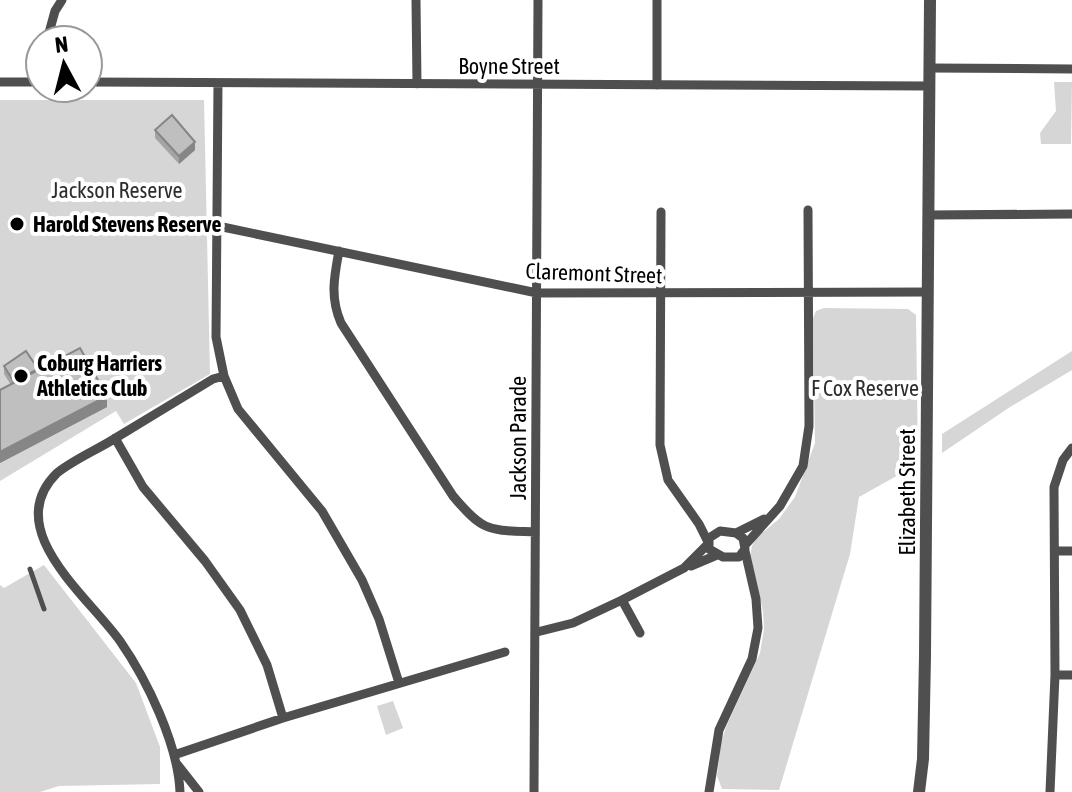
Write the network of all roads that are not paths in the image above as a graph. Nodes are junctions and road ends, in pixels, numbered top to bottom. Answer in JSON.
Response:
{"nodes":[{"id":1,"x":62,"y":0,"type":"edge"},
{"id":2,"x":416,"y":0,"type":"edge"},
{"id":3,"x":538,"y":0,"type":"edge"},
{"id":4,"x":657,"y":0,"type":"edge"},
{"id":5,"x":930,"y":0,"type":"edge"},
{"id":6,"x":51,"y":24,"type":"edge"},
{"id":7,"x":929,"y":68,"type":"junction"},
{"id":8,"x":1072,"y":69,"type":"edge"},
{"id":9,"x":0,"y":82,"type":"edge"},
{"id":10,"x":24,"y":82,"type":"edge"},
{"id":11,"x":104,"y":82,"type":"edge"},
{"id":12,"x":218,"y":83,"type":"junction"},
{"id":13,"x":417,"y":84,"type":"junction"},
{"id":14,"x":537,"y":84,"type":"junction"},
{"id":15,"x":657,"y":85,"type":"junction"},
{"id":16,"x":929,"y":86,"type":"junction"},
{"id":17,"x":808,"y":210,"type":"dead end"},
{"id":18,"x":661,"y":212,"type":"dead end"},
{"id":19,"x":1072,"y":214,"type":"edge"},
{"id":20,"x":928,"y":215,"type":"junction"},
{"id":21,"x":218,"y":226,"type":"junction"},
{"id":22,"x":339,"y":251,"type":"junction"},
{"id":23,"x":928,"y":292,"type":"junction"},
{"id":24,"x":537,"y":293,"type":"junction"},
{"id":25,"x":661,"y":293,"type":"junction"},
{"id":26,"x":808,"y":293,"type":"junction"},
{"id":27,"x":224,"y":376,"type":"junction"},
{"id":28,"x":115,"y":438,"type":"junction"},
{"id":29,"x":1072,"y":448,"type":"edge"},
{"id":30,"x":691,"y":512,"type":"junction"},
{"id":31,"x":770,"y":515,"type":"junction"},
{"id":32,"x":720,"y":531,"type":"junction"},
{"id":33,"x":535,"y":532,"type":"junction"},
{"id":34,"x":736,"y":533,"type":"junction"},
{"id":35,"x":708,"y":543,"type":"junction"},
{"id":36,"x":745,"y":547,"type":"junction"},
{"id":37,"x":1056,"y":551,"type":"junction"},
{"id":38,"x":1072,"y":551,"type":"edge"},
{"id":39,"x":717,"y":555,"type":"junction"},
{"id":40,"x":730,"y":558,"type":"junction"},
{"id":41,"x":684,"y":568,"type":"junction"},
{"id":42,"x":30,"y":569,"type":"dead end"},
{"id":43,"x":752,"y":589,"type":"junction"},
{"id":44,"x":622,"y":600,"type":"junction"},
{"id":45,"x":44,"y":609,"type":"dead end"},
{"id":46,"x":537,"y":632,"type":"junction"},
{"id":47,"x":640,"y":633,"type":"dead end"},
{"id":48,"x":505,"y":652,"type":"dead end"},
{"id":49,"x":1055,"y":675,"type":"junction"},
{"id":50,"x":1072,"y":675,"type":"edge"},
{"id":51,"x":399,"y":683,"type":"junction"},
{"id":52,"x":283,"y":718,"type":"junction"},
{"id":53,"x":174,"y":758,"type":"junction"},
{"id":54,"x":180,"y":792,"type":"edge"},
{"id":55,"x":199,"y":792,"type":"edge"},
{"id":56,"x":534,"y":792,"type":"edge"},
{"id":57,"x":709,"y":792,"type":"edge"},
{"id":58,"x":919,"y":792,"type":"edge"},
{"id":59,"x":1050,"y":792,"type":"edge"}],
"edges":[{"from":1,"to":6,"type":"street"},
{"from":2,"to":13,"type":"street"},
{"from":3,"to":14,"type":"street","name":"Jackson Parade"},
{"from":4,"to":15,"type":"street"},
{"from":5,"to":7,"type":"street","name":"Elizabeth Street"},
{"from":7,"to":8,"type":"street"},
{"from":7,"to":16,"type":"street","name":"Elizabeth Street"},
{"from":9,"to":10,"type":"street"},
{"from":11,"to":12,"type":"street","name":"Boyne Street"},
{"from":12,"to":13,"type":"street","name":"Boyne Street"},
{"from":12,"to":21,"type":"street"},
{"from":13,"to":14,"type":"street","name":"Boyne Street"},
{"from":14,"to":15,"type":"street","name":"Boyne Street"},
{"from":14,"to":24,"type":"street","name":"Jackson Parade"},
{"from":15,"to":16,"type":"street","name":"Boyne Street"},
{"from":16,"to":20,"type":"street","name":"Elizabeth Street"},
{"from":17,"to":26,"type":"street"},
{"from":18,"to":25,"type":"street"},
{"from":19,"to":20,"type":"street"},
{"from":20,"to":23,"type":"street","name":"Elizabeth Street"},
{"from":21,"to":22,"type":"street","name":"Claremont Street"},
{"from":21,"to":27,"type":"street"},
{"from":22,"to":24,"type":"street","name":"Claremont Street"},
{"from":22,"to":33,"type":"street"},
{"from":23,"to":26,"type":"street","name":"Claremont Street"},
{"from":23,"to":58,"type":"street","name":"Elizabeth Street"},
{"from":24,"to":25,"type":"street","name":"Claremont Street"},
{"from":24,"to":33,"type":"street","name":"Jackson Parade"},
{"from":25,"to":26,"type":"street","name":"Claremont Street"},
{"from":25,"to":30,"type":"street"},
{"from":26,"to":31,"type":"street"},
{"from":27,"to":28,"type":"street"},
{"from":27,"to":51,"type":"street"},
{"from":28,"to":52,"type":"street"},
{"from":28,"to":53,"type":"street"},
{"from":29,"to":37,"type":"street"},
{"from":30,"to":32,"type":"street"},
{"from":30,"to":35,"type":"street"},
{"from":31,"to":34,"type":"street"},
{"from":31,"to":36,"type":"street"},
{"from":32,"to":34,"type":"street"},
{"from":32,"to":35,"type":"street"},
{"from":33,"to":46,"type":"street","name":"Jackson Parade"},
{"from":34,"to":36,"type":"street"},
{"from":35,"to":39,"type":"street"},
{"from":35,"to":41,"type":"street"},
{"from":36,"to":40,"type":"street"},
{"from":36,"to":43,"type":"street"},
{"from":37,"to":38,"type":"street"},
{"from":37,"to":49,"type":"street"},
{"from":39,"to":40,"type":"street"},
{"from":39,"to":41,"type":"street"},
{"from":40,"to":43,"type":"street"},
{"from":41,"to":44,"type":"street"},
{"from":42,"to":45,"type":"lane"},
{"from":43,"to":57,"type":"street"},
{"from":44,"to":46,"type":"street"},
{"from":44,"to":47,"type":"street"},
{"from":46,"to":56,"type":"street","name":"Jackson Parade"},
{"from":48,"to":51,"type":"street"},
{"from":49,"to":50,"type":"street"},
{"from":49,"to":59,"type":"street"},
{"from":51,"to":52,"type":"street"},
{"from":52,"to":53,"type":"street"},
{"from":53,"to":54,"type":"street"},
{"from":53,"to":55,"type":"street"}]}
